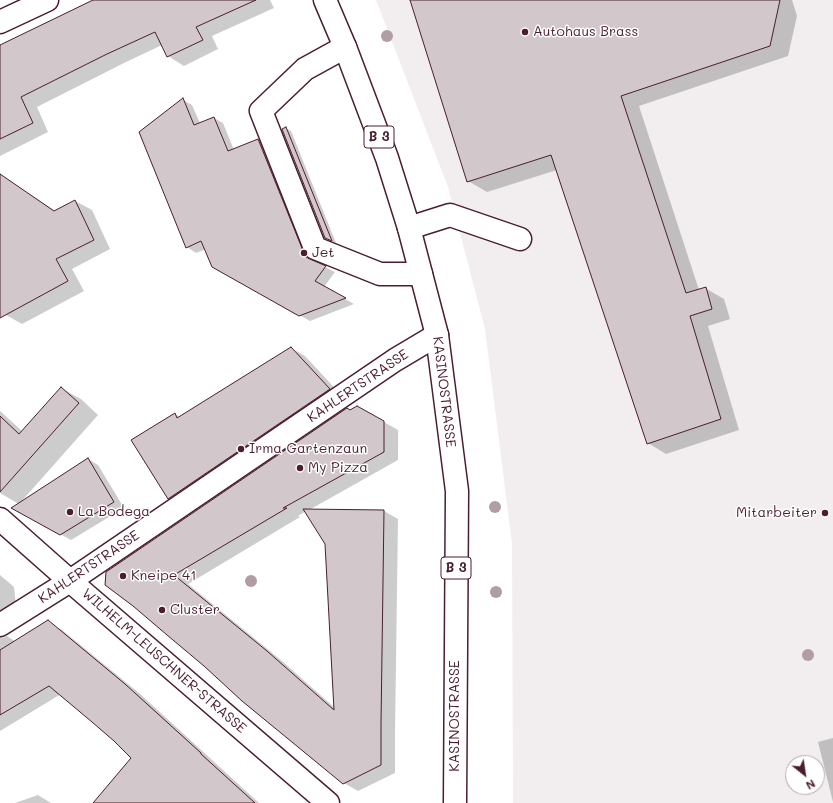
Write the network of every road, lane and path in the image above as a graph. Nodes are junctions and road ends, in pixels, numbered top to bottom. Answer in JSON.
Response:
{"nodes":[{"id":1,"x":47,"y":0,"type":"edge"},
{"id":2,"x":325,"y":0,"type":"edge"},
{"id":3,"x":0,"y":22,"type":"edge"},
{"id":4,"x":345,"y":47,"type":"junction"},
{"id":5,"x":409,"y":228,"type":"junction"},
{"id":6,"x":520,"y":239,"type":"dead end"},
{"id":7,"x":421,"y":274,"type":"junction"},
{"id":8,"x":437,"y":335,"type":"junction"},
{"id":9,"x":0,"y":519,"type":"edge"},
{"id":10,"x":70,"y":581,"type":"junction"},
{"id":11,"x":0,"y":625,"type":"edge"},
{"id":12,"x":328,"y":803,"type":"edge"},
{"id":13,"x":455,"y":803,"type":"edge"}],
"edges":[{"from":1,"to":3,"type":"street"},
{"from":2,"to":4,"type":"street","name":"KASINOSTRASSE","number":"B 3"},
{"from":4,"to":5,"type":"street","name":"KASINOSTRASSE","number":"B 3"},
{"from":4,"to":7,"type":"street"},
{"from":5,"to":6,"type":"street"},
{"from":5,"to":7,"type":"street","name":"KASINOSTRASSE","number":"B 3"},
{"from":7,"to":8,"type":"street","name":"KASINOSTRASSE","number":"B 3"},
{"from":8,"to":10,"type":"street","name":"KAHLERTSTRASSE"},
{"from":8,"to":13,"type":"street","name":"KASINOSTRASSE","number":"B 3"},
{"from":9,"to":10,"type":"street","name":"WILHELM-LEUSCHNER-STRASSE"},
{"from":10,"to":11,"type":"street","name":"KAHLERTSTRASSE"},
{"from":10,"to":12,"type":"street","name":"WILHELM-LEUSCHNER-STRASSE"}]}
